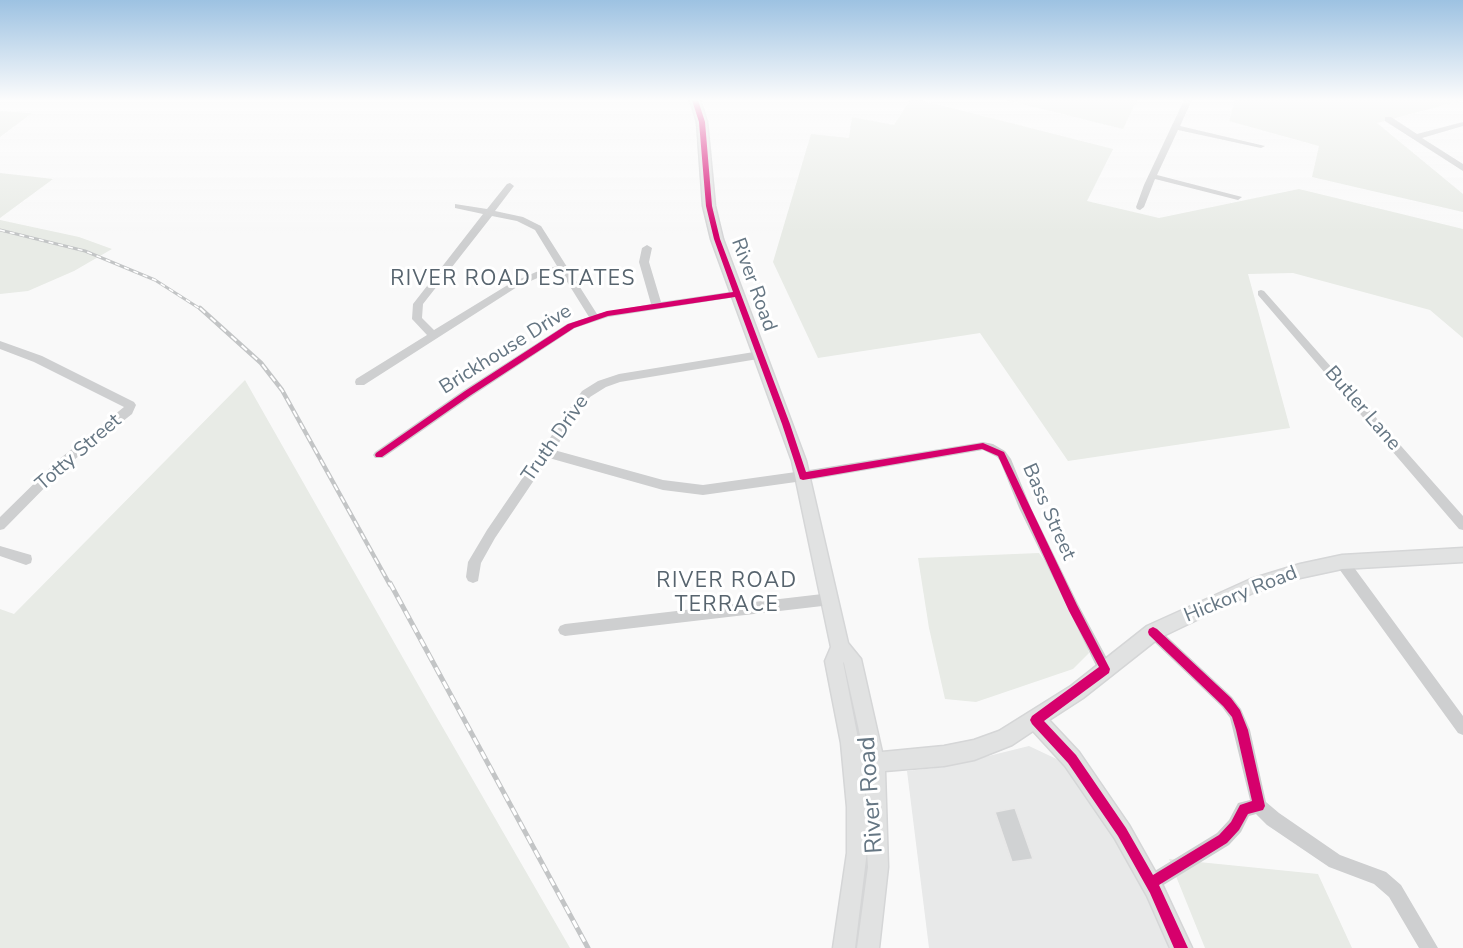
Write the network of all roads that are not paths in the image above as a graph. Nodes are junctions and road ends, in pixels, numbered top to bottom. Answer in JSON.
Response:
{"nodes":[{"id":1,"x":704,"y":144,"type":"edge"},
{"id":2,"x":1167,"y":144,"type":"edge"},
{"id":3,"x":1254,"y":144,"type":"edge"},
{"id":4,"x":1426,"y":144,"type":"edge"},
{"id":5,"x":1262,"y":146,"type":"dead end"},
{"id":6,"x":1463,"y":168,"type":"edge"},
{"id":7,"x":1152,"y":176,"type":"junction"},
{"id":8,"x":510,"y":186,"type":"dead end"},
{"id":9,"x":1238,"y":197,"type":"dead end"},
{"id":10,"x":458,"y":206,"type":"dead end"},
{"id":11,"x":1140,"y":207,"type":"dead end"},
{"id":12,"x":490,"y":211,"type":"junction"},
{"id":13,"x":647,"y":248,"type":"dead end"},
{"id":14,"x":563,"y":268,"type":"junction"},
{"id":15,"x":1261,"y":293,"type":"dead end"},
{"id":16,"x":736,"y":294,"type":"junction"},
{"id":17,"x":657,"y":306,"type":"junction"},
{"id":18,"x":594,"y":317,"type":"junction"},
{"id":19,"x":433,"y":335,"type":"junction"},
{"id":20,"x":0,"y":345,"type":"edge"},
{"id":21,"x":760,"y":355,"type":"junction"},
{"id":22,"x":360,"y":382,"type":"dead end"},
{"id":23,"x":545,"y":452,"type":"junction"},
{"id":24,"x":379,"y":455,"type":"dead end"},
{"id":25,"x":804,"y":476,"type":"junction"},
{"id":26,"x":0,"y":525,"type":"edge"},
{"id":27,"x":1463,"y":525,"type":"edge"},
{"id":28,"x":0,"y":551,"type":"edge"},
{"id":29,"x":1463,"y":555,"type":"edge"},
{"id":30,"x":26,"y":559,"type":"dead end"},
{"id":31,"x":1342,"y":562,"type":"junction"},
{"id":32,"x":473,"y":577,"type":"dead end"},
{"id":33,"x":831,"y":599,"type":"junction"},
{"id":34,"x":565,"y":630,"type":"dead end"},
{"id":35,"x":1153,"y":632,"type":"junction"},
{"id":36,"x":840,"y":647,"type":"junction"},
{"id":37,"x":1100,"y":674,"type":"junction"},
{"id":38,"x":1036,"y":720,"type":"junction"},
{"id":39,"x":1463,"y":728,"type":"edge"},
{"id":40,"x":875,"y":762,"type":"junction"},
{"id":41,"x":853,"y":764,"type":"junction"},
{"id":42,"x":1259,"y":806,"type":"junction"},
{"id":43,"x":1151,"y":883,"type":"junction"},
{"id":44,"x":844,"y":948,"type":"edge"},
{"id":45,"x":868,"y":948,"type":"edge"},
{"id":46,"x":1181,"y":948,"type":"edge"},
{"id":47,"x":1429,"y":948,"type":"edge"}],
"edges":[{"from":1,"to":16,"type":"main road","name":"River Road"},
{"from":2,"to":7,"type":"street"},
{"from":3,"to":5,"type":"street"},
{"from":4,"to":6,"type":"street"},
{"from":7,"to":9,"type":"street"},
{"from":7,"to":11,"type":"street"},
{"from":8,"to":12,"type":"street"},
{"from":10,"to":12,"type":"street"},
{"from":12,"to":14,"type":"street"},
{"from":12,"to":19,"type":"street"},
{"from":13,"to":17,"type":"street"},
{"from":14,"to":18,"type":"street"},
{"from":14,"to":19,"type":"street"},
{"from":15,"to":27,"type":"street","name":"Butler Lane"},
{"from":16,"to":17,"type":"street","name":"Brickhouse Drive"},
{"from":16,"to":21,"type":"main road","name":"River Road"},
{"from":17,"to":18,"type":"street","name":"Brickhouse Drive"},
{"from":18,"to":24,"type":"street","name":"Brickhouse Drive"},
{"from":19,"to":22,"type":"street"},
{"from":20,"to":26,"type":"street","name":"Totty Street"},
{"from":21,"to":23,"type":"street","name":"Truth Drive"},
{"from":21,"to":25,"type":"main road","name":"River Road"},
{"from":23,"to":25,"type":"street","name":"Bass Street"},
{"from":23,"to":32,"type":"street","name":"Truth Drive"},
{"from":25,"to":33,"type":"main road","name":"River Road"},
{"from":25,"to":37,"type":"street","name":"Bass Street"},
{"from":28,"to":30,"type":"street"},
{"from":29,"to":31,"type":"main road","name":"Hickory Road"},
{"from":31,"to":35,"type":"main road","name":"Hickory Road"},
{"from":31,"to":39,"type":"street"},
{"from":33,"to":34,"type":"street"},
{"from":33,"to":36,"type":"main road","name":"River Road"},
{"from":35,"to":37,"type":"main road","name":"Hickory Road"},
{"from":35,"to":42,"type":"street"},
{"from":36,"to":40,"type":"main road","name":"River Road"},
{"from":36,"to":41,"type":"main road","name":"River Road"},
{"from":37,"to":38,"type":"main road","name":"Hickory Road"},
{"from":38,"to":40,"type":"main road","name":"Hickory Road"},
{"from":38,"to":43,"type":"main road"},
{"from":40,"to":41,"type":"main road","name":"Hickory Road"},
{"from":40,"to":45,"type":"main road","name":"River Road"},
{"from":41,"to":44,"type":"main road","name":"River Road"},
{"from":42,"to":43,"type":"street"},
{"from":42,"to":47,"type":"street"},
{"from":43,"to":46,"type":"main road"}]}
